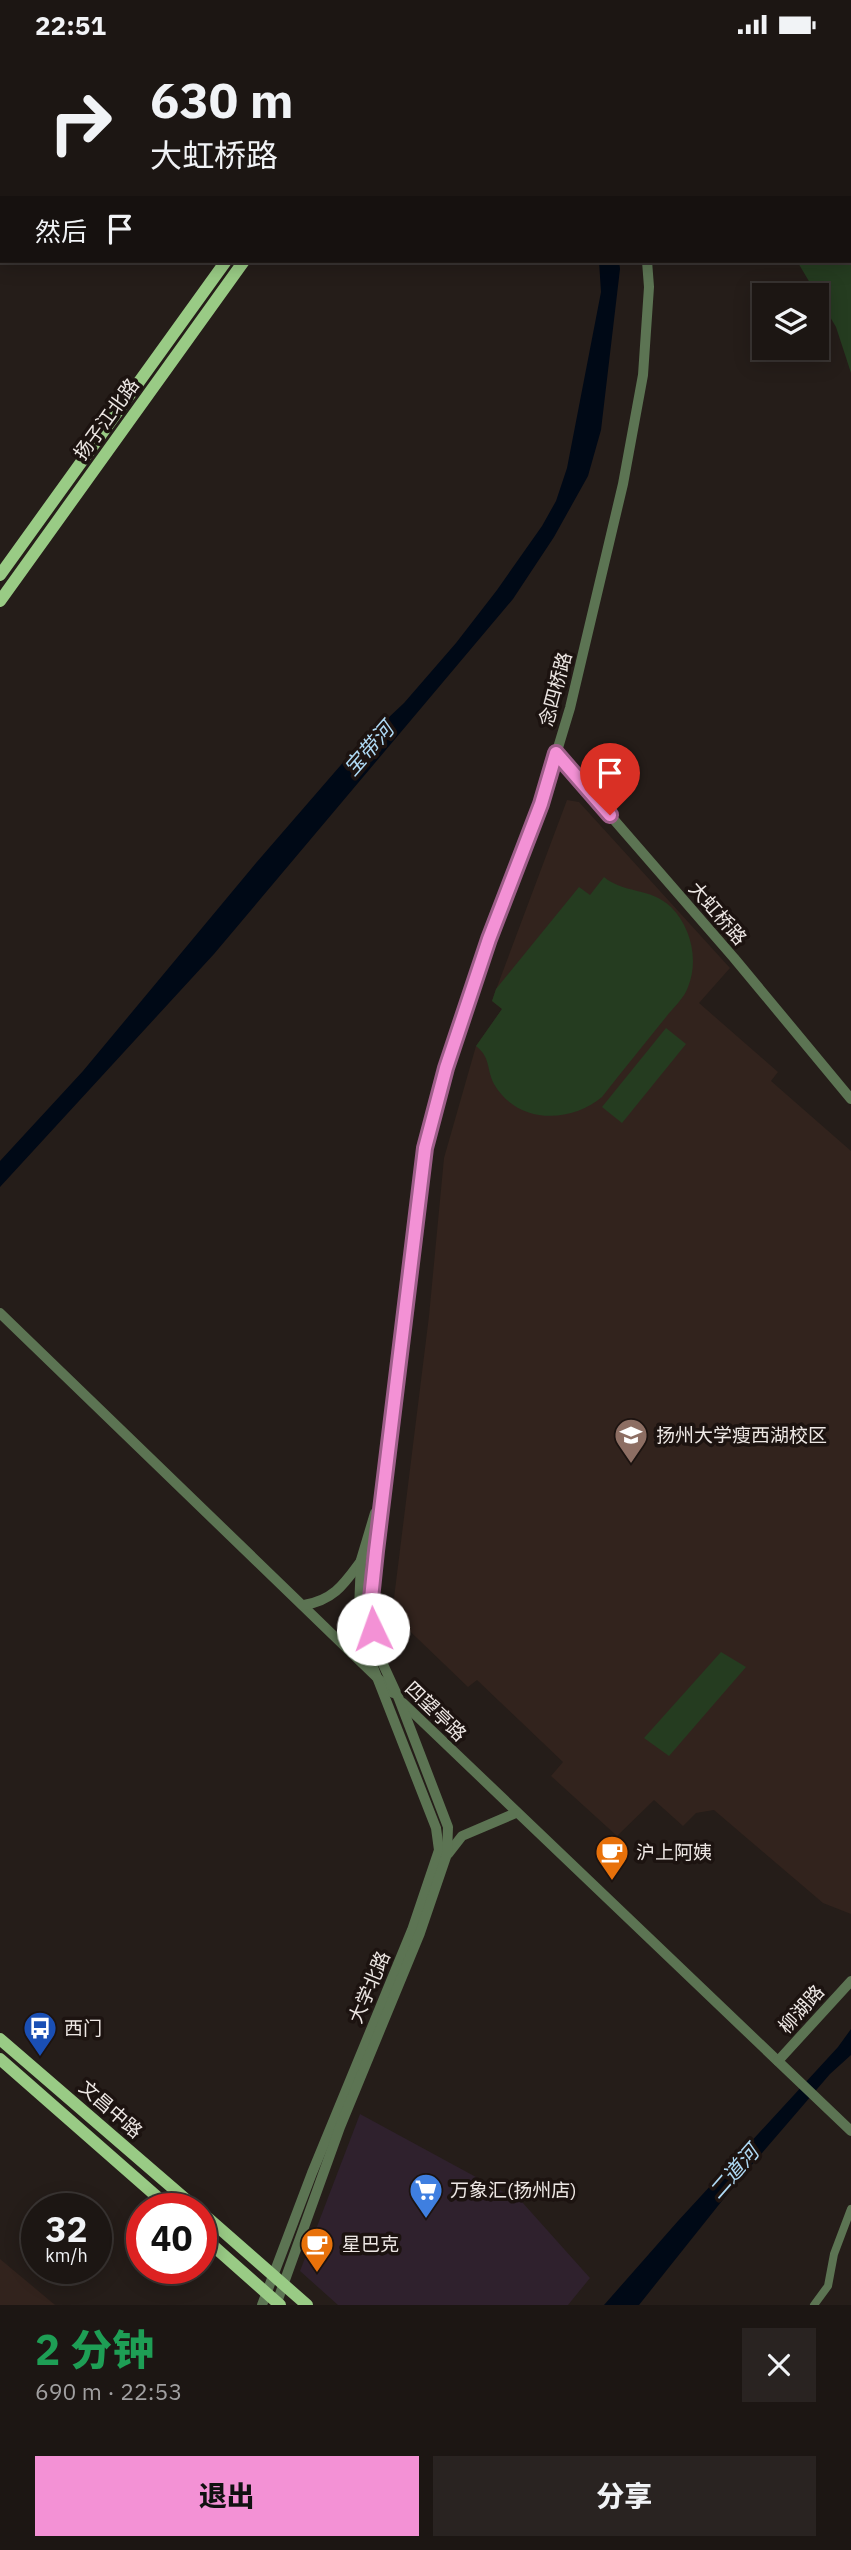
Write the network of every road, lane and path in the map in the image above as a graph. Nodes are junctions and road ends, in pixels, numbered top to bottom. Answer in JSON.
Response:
{"nodes":[{"id":1,"x":225,"y":263,"type":"edge"},
{"id":2,"x":243,"y":263,"type":"edge"},
{"id":3,"x":646,"y":263,"type":"edge"},
{"id":4,"x":0,"y":575,"type":"edge"},
{"id":5,"x":0,"y":601,"type":"edge"},
{"id":6,"x":556,"y":753,"type":"junction"},
{"id":7,"x":851,"y":1099,"type":"edge"},
{"id":8,"x":0,"y":1313,"type":"edge"},
{"id":9,"x":383,"y":1485,"type":"junction"},
{"id":10,"x":361,"y":1560,"type":"junction"},
{"id":11,"x":304,"y":1605,"type":"junction"},
{"id":12,"x":379,"y":1679,"type":"junction"},
{"id":13,"x":399,"y":1699,"type":"junction"},
{"id":14,"x":516,"y":1812,"type":"junction"},
{"id":15,"x":447,"y":1854,"type":"junction"},
{"id":16,"x":851,"y":1981,"type":"edge"},
{"id":17,"x":0,"y":2039,"type":"edge"},
{"id":18,"x":0,"y":2059,"type":"edge"},
{"id":19,"x":778,"y":2061,"type":"junction"},
{"id":20,"x":851,"y":2131,"type":"edge"},
{"id":21,"x":153,"y":2193,"type":"edge"},
{"id":22,"x":179,"y":2193,"type":"edge"},
{"id":23,"x":851,"y":2209,"type":"edge"},
{"id":24,"x":217,"y":2226,"type":"edge"},
{"id":25,"x":217,"y":2251,"type":"edge"},
{"id":26,"x":278,"y":2280,"type":"junction"},
{"id":27,"x":264,"y":2299,"type":"edge"},
{"id":28,"x":277,"y":2304,"type":"edge"},
{"id":29,"x":307,"y":2305,"type":"edge"},
{"id":30,"x":814,"y":2305,"type":"edge"}],
"edges":[{"from":1,"to":4,"type":"main road","name":"扬子江北路"},
{"from":2,"to":5,"type":"main road","name":"扬子江北路"},
{"from":3,"to":6,"type":"street","name":"念四桥路"},
{"from":6,"to":7,"type":"street","name":"大虹桥路"},
{"from":6,"to":9,"type":"street","name":"念四桥路"},
{"from":8,"to":11,"type":"street","name":"四望亭路"},
{"from":9,"to":10,"type":"street","name":"念四桥路"},
{"from":9,"to":13,"type":"street","name":"念四桥路"},
{"from":10,"to":11,"type":"street"},
{"from":10,"to":12,"type":"street","name":"念四桥路"},
{"from":11,"to":12,"type":"street","name":"四望亭路"},
{"from":12,"to":13,"type":"street","name":"四望亭路"},
{"from":12,"to":26,"type":"street","name":"大学北路"},
{"from":13,"to":14,"type":"street","name":"四望亭路"},
{"from":13,"to":15,"type":"street","name":"大学北路"},
{"from":14,"to":15,"type":"street"},
{"from":14,"to":19,"type":"street","name":"四望亭路"},
{"from":15,"to":26,"type":"street","name":"大学北路"},
{"from":16,"to":19,"type":"street","name":"柳湖路"},
{"from":17,"to":22,"type":"main road","name":"文昌中路"},
{"from":18,"to":21,"type":"main road","name":"文昌中路"},
{"from":19,"to":20,"type":"street","name":"四望亭路"},
{"from":23,"to":30,"type":"street"},
{"from":24,"to":26,"type":"main road","name":"文昌中路"},
{"from":25,"to":27,"type":"main road"},
{"from":26,"to":27,"type":"street","name":"大学北路"},
{"from":26,"to":28,"type":"street","name":"大学北路"},
{"from":26,"to":29,"type":"main road","name":"文昌中路"},
{"from":27,"to":28,"type":"main road"}]}
